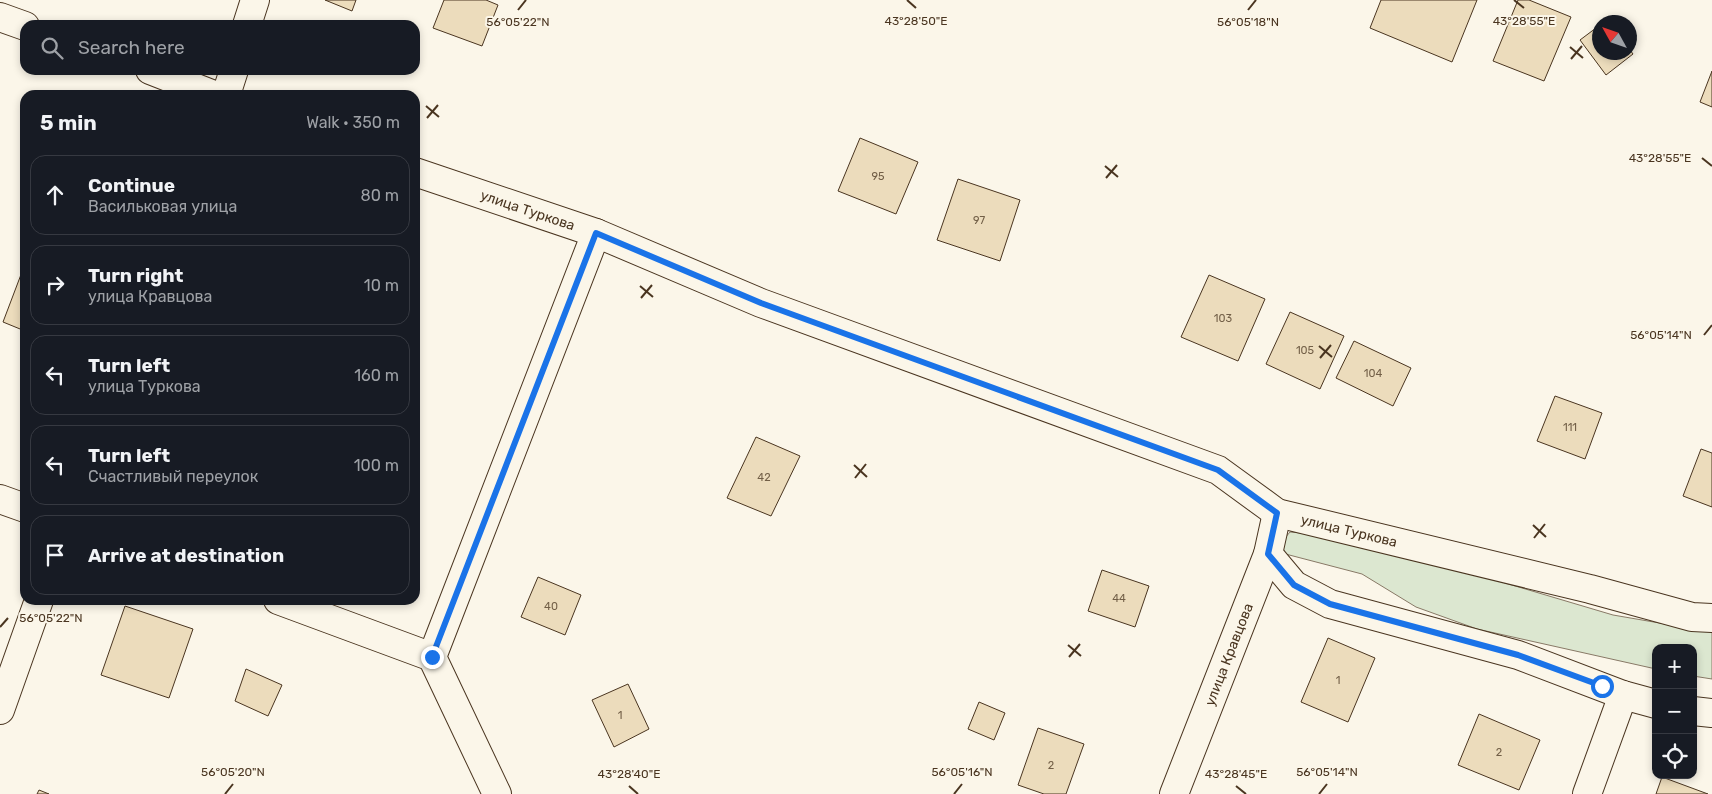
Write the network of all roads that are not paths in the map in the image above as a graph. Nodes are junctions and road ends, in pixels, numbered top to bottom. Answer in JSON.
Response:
{"nodes":[{"id":1,"x":255,"y":0,"type":"edge"},
{"id":2,"x":0,"y":17,"type":"edge"},
{"id":3,"x":249,"y":20,"type":"edge"},
{"id":4,"x":20,"y":24,"type":"edge"},
{"id":5,"x":163,"y":75,"type":"edge"},
{"id":6,"x":232,"y":75,"type":"edge"},
{"id":7,"x":201,"y":90,"type":"edge"},
{"id":8,"x":228,"y":90,"type":"edge"},
{"id":9,"x":420,"y":174,"type":"edge"},
{"id":10,"x":596,"y":233,"type":"junction"},
{"id":11,"x":0,"y":499,"type":"edge"},
{"id":12,"x":20,"y":506,"type":"edge"},
{"id":13,"x":1277,"y":513,"type":"junction"},
{"id":14,"x":1268,"y":554,"type":"junction"},
{"id":15,"x":37,"y":605,"type":"edge"},
{"id":16,"x":292,"y":605,"type":"edge"},
{"id":17,"x":1712,"y":618,"type":"edge"},
{"id":18,"x":432,"y":657,"type":"junction"},
{"id":19,"x":1623,"y":695,"type":"junction"},
{"id":20,"x":1652,"y":703,"type":"edge"},
{"id":21,"x":0,"y":710,"type":"edge"},
{"id":22,"x":1697,"y":711,"type":"edge"},
{"id":23,"x":1712,"y":713,"type":"edge"},
{"id":24,"x":497,"y":794,"type":"edge"},
{"id":25,"x":1174,"y":794,"type":"edge"},
{"id":26,"x":1587,"y":794,"type":"edge"}],
"edges":[{"from":1,"to":3,"type":"street"},
{"from":2,"to":4,"type":"street"},
{"from":5,"to":7,"type":"street"},
{"from":6,"to":8,"type":"street"},
{"from":9,"to":10,"type":"street","name":"улица Туркова"},
{"from":10,"to":13,"type":"street","name":"улица Туркова"},
{"from":10,"to":18,"type":"street"},
{"from":11,"to":12,"type":"street"},
{"from":13,"to":14,"type":"street","name":"улица Кравцова"},
{"from":13,"to":17,"type":"street","name":"улица Туркова"},
{"from":14,"to":19,"type":"street"},
{"from":14,"to":25,"type":"street","name":"улица Кравцова"},
{"from":15,"to":21,"type":"street"},
{"from":16,"to":18,"type":"street"},
{"from":18,"to":24,"type":"street"},
{"from":19,"to":20,"type":"street"},
{"from":19,"to":26,"type":"street"},
{"from":22,"to":23,"type":"street"}]}
